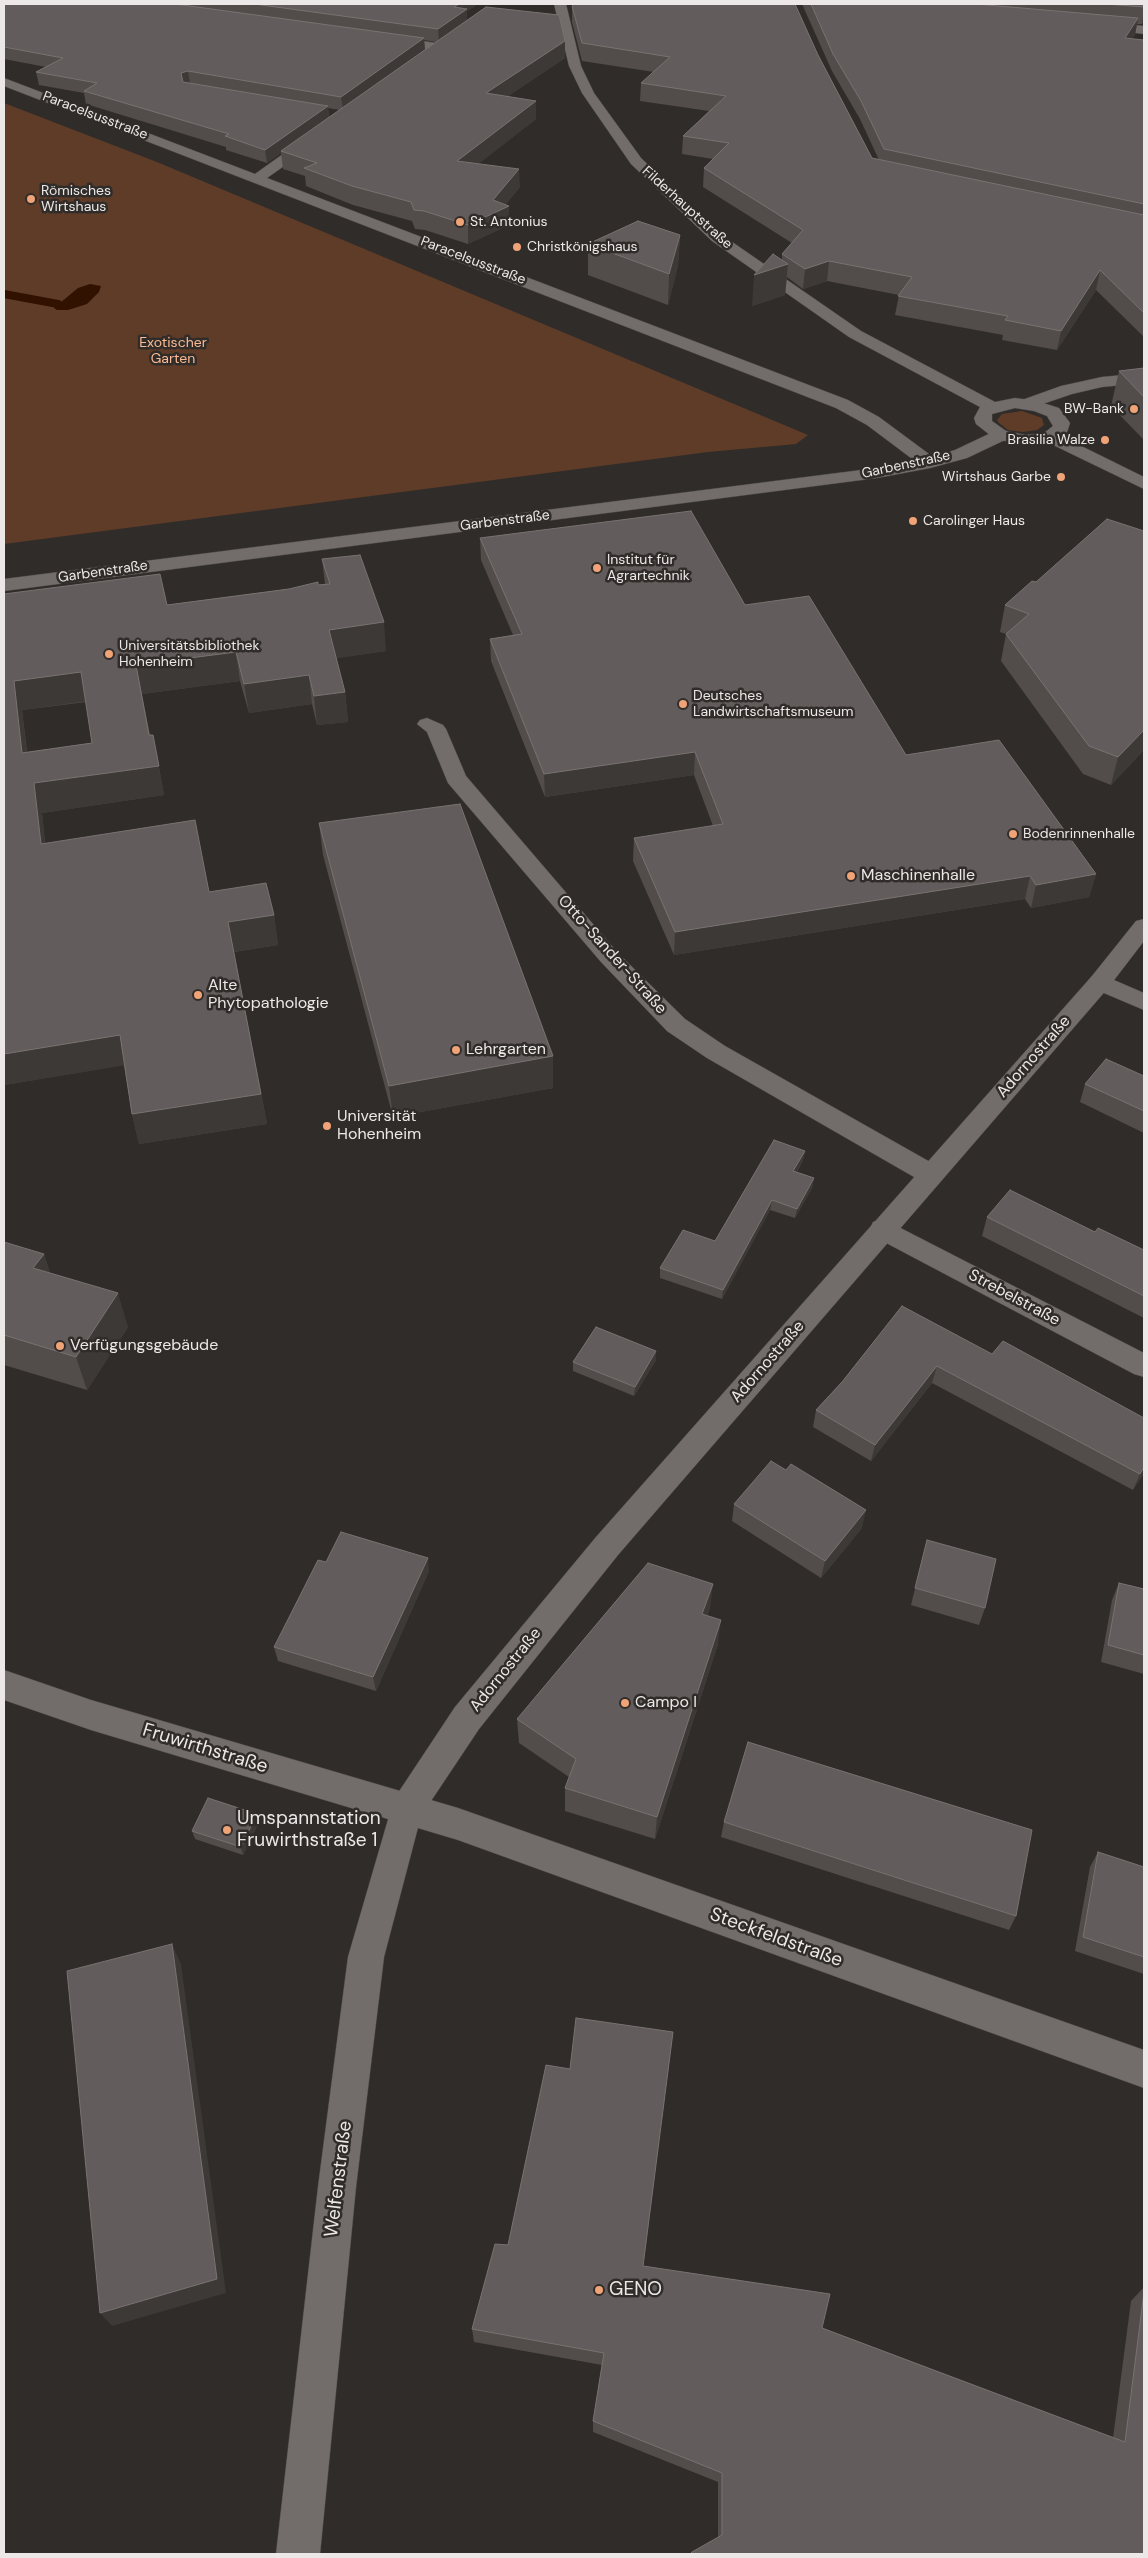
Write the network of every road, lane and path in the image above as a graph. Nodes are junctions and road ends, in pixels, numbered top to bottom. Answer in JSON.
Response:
{"nodes":[{"id":1,"x":560,"y":4,"type":"edge"},
{"id":2,"x":1089,"y":24,"type":"edge"},
{"id":3,"x":1144,"y":30,"type":"edge"},
{"id":4,"x":375,"y":38,"type":"edge"},
{"id":5,"x":428,"y":58,"type":"edge"},
{"id":6,"x":4,"y":82,"type":"edge"},
{"id":7,"x":321,"y":133,"type":"edge"},
{"id":8,"x":258,"y":178,"type":"junction"},
{"id":9,"x":1144,"y":378,"type":"edge"},
{"id":10,"x":1028,"y":404,"type":"junction"},
{"id":11,"x":993,"y":407,"type":"junction"},
{"id":12,"x":1053,"y":412,"type":"junction"},
{"id":13,"x":1001,"y":436,"type":"junction"},
{"id":14,"x":1049,"y":437,"type":"junction"},
{"id":15,"x":930,"y":463,"type":"junction"},
{"id":16,"x":1144,"y":484,"type":"edge"},
{"id":17,"x":4,"y":585,"type":"edge"},
{"id":18,"x":427,"y":724,"type":"dead end"},
{"id":19,"x":1144,"y":926,"type":"edge"},
{"id":20,"x":1100,"y":982,"type":"junction"},
{"id":21,"x":1144,"y":1002,"type":"edge"},
{"id":22,"x":930,"y":1174,"type":"junction"},
{"id":23,"x":883,"y":1230,"type":"junction"},
{"id":24,"x":1144,"y":1366,"type":"edge"},
{"id":25,"x":4,"y":1686,"type":"edge"},
{"id":26,"x":406,"y":1810,"type":"junction"},
{"id":27,"x":1144,"y":2069,"type":"edge"},
{"id":28,"x":298,"y":2554,"type":"edge"}],
"edges":[{"from":1,"to":11,"type":"street","name":"Filderhauptstraße"},
{"from":2,"to":3,"type":"street"},
{"from":4,"to":5,"type":"street"},
{"from":6,"to":8,"type":"street","name":"Paracelsusstraße"},
{"from":7,"to":8,"type":"street"},
{"from":8,"to":15,"type":"street","name":"Paracelsusstraße"},
{"from":9,"to":10,"type":"street"},
{"from":9,"to":12,"type":"street"},
{"from":10,"to":11,"type":"street"},
{"from":10,"to":12,"type":"street"},
{"from":11,"to":13,"type":"street"},
{"from":12,"to":14,"type":"street"},
{"from":13,"to":14,"type":"street"},
{"from":13,"to":15,"type":"street","name":"Garbenstraße"},
{"from":14,"to":16,"type":"street"},
{"from":15,"to":17,"type":"street","name":"Garbenstraße"},
{"from":18,"to":22,"type":"street","name":"Otto-Sander-Straße"},
{"from":19,"to":20,"type":"street","name":"Adornostraße"},
{"from":20,"to":21,"type":"street"},
{"from":20,"to":22,"type":"street","name":"Adornostraße"},
{"from":22,"to":23,"type":"street","name":"Adornostraße"},
{"from":23,"to":24,"type":"street","name":"Strebelstraße"},
{"from":23,"to":26,"type":"street","name":"Adornostraße"},
{"from":25,"to":26,"type":"street","name":"Fruwirthstraße"},
{"from":26,"to":27,"type":"street","name":"Steckfeldstraße"},
{"from":26,"to":28,"type":"street","name":"Welfenstraße"}]}
